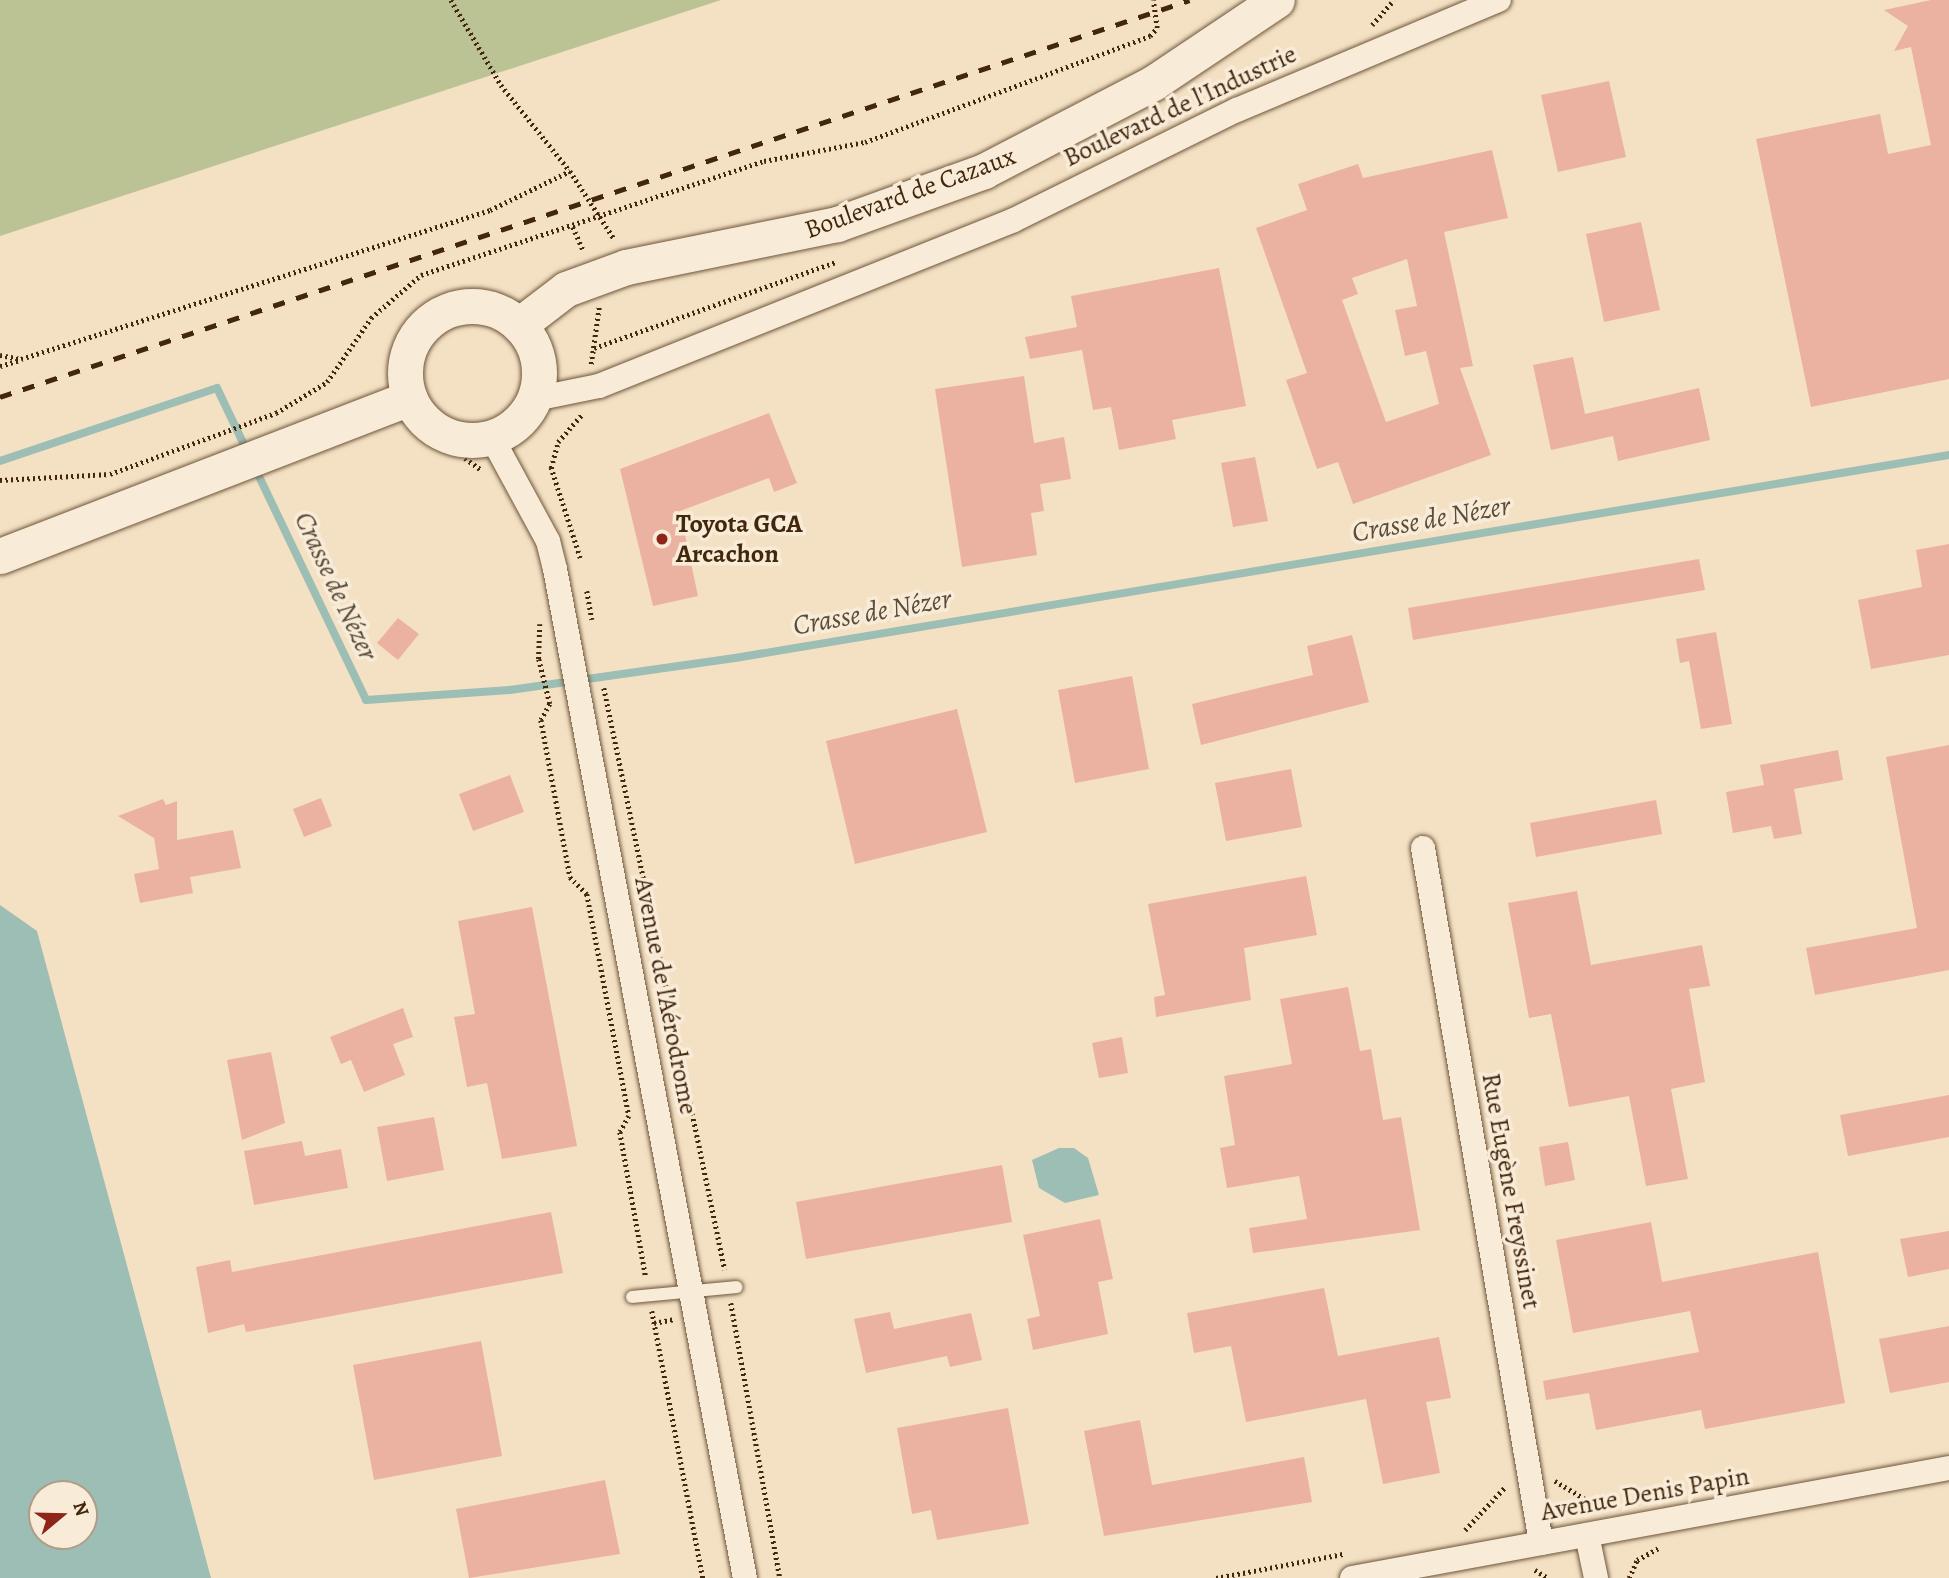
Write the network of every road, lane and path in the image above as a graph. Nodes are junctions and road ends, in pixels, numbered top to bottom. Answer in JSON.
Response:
{"nodes":[{"id":1,"x":451,"y":0,"type":"edge"},
{"id":2,"x":1153,"y":0,"type":"edge"},
{"id":3,"x":1277,"y":0,"type":"edge"},
{"id":4,"x":1499,"y":0,"type":"edge"},
{"id":5,"x":570,"y":171,"type":"junction"},
{"id":6,"x":603,"y":217,"type":"junction"},
{"id":7,"x":626,"y":267,"type":"junction"},
{"id":8,"x":519,"y":325,"type":"junction"},
{"id":9,"x":594,"y":348,"type":"dead end"},
{"id":10,"x":0,"y":355,"type":"edge"},
{"id":11,"x":21,"y":359,"type":"junction"},
{"id":12,"x":0,"y":366,"type":"edge"},
{"id":13,"x":586,"y":390,"type":"junction"},
{"id":14,"x":410,"y":398,"type":"junction"},
{"id":15,"x":535,"y":399,"type":"junction"},
{"id":16,"x":478,"y":448,"type":"junction"},
{"id":17,"x":0,"y":480,"type":"edge"},
{"id":18,"x":491,"y":481,"type":"dead end"},
{"id":19,"x":0,"y":556,"type":"edge"},
{"id":20,"x":583,"y":569,"type":"dead end"},
{"id":21,"x":585,"y":583,"type":"dead end"},
{"id":22,"x":546,"y":614,"type":"dead end"},
{"id":23,"x":595,"y":635,"type":"dead end"},
{"id":24,"x":603,"y":686,"type":"dead end"},
{"id":25,"x":1423,"y":848,"type":"dead end"},
{"id":26,"x":733,"y":1288,"type":"junction"},
{"id":27,"x":691,"y":1293,"type":"junction"},
{"id":28,"x":649,"y":1294,"type":"junction"},
{"id":29,"x":632,"y":1297,"type":"dead end"},
{"id":30,"x":1949,"y":1468,"type":"edge"},
{"id":31,"x":1530,"y":1480,"type":"junction"},
{"id":32,"x":1606,"y":1504,"type":"dead end"},
{"id":33,"x":1454,"y":1533,"type":"dead end"},
{"id":34,"x":1587,"y":1535,"type":"junction"},
{"id":35,"x":1541,"y":1543,"type":"junction"},
{"id":36,"x":1348,"y":1553,"type":"dead end"},
{"id":37,"x":703,"y":1578,"type":"edge"},
{"id":38,"x":745,"y":1578,"type":"edge"},
{"id":39,"x":780,"y":1578,"type":"edge"},
{"id":40,"x":1216,"y":1578,"type":"edge"},
{"id":41,"x":1352,"y":1578,"type":"edge"},
{"id":42,"x":1596,"y":1578,"type":"edge"}],
"edges":[{"from":1,"to":5,"type":"path"},
{"from":2,"to":6,"type":"path"},
{"from":3,"to":7,"type":"main road","name":"Boulevard de Cazaux"},
{"from":4,"to":13,"type":"street","name":"Boulevard de l'Industrie"},
{"from":5,"to":6,"type":"path"},
{"from":5,"to":11,"type":"path"},
{"from":6,"to":7,"type":"path"},
{"from":6,"to":17,"type":"path"},
{"from":7,"to":8,"type":"main road","name":"Boulevard de Cazaux"},
{"from":8,"to":14,"type":"main road"},
{"from":8,"to":15,"type":"main road"},
{"from":9,"to":13,"type":"path"},
{"from":10,"to":11,"type":"path"},
{"from":11,"to":12,"type":"path"},
{"from":13,"to":15,"type":"street","name":"Boulevard de l'Industrie"},
{"from":13,"to":20,"type":"path"},
{"from":14,"to":16,"type":"main road"},
{"from":14,"to":19,"type":"main road"},
{"from":15,"to":16,"type":"main road"},
{"from":16,"to":18,"type":"path"},
{"from":16,"to":27,"type":"street","name":"Avenue de l'Aérodrome"},
{"from":21,"to":23,"type":"path"},
{"from":22,"to":28,"type":"path"},
{"from":24,"to":26,"type":"path"},
{"from":25,"to":31,"type":"street","name":"Rue Eugène Freyssinet"},
{"from":26,"to":27,"type":"lane"},
{"from":26,"to":39,"type":"path"},
{"from":27,"to":28,"type":"lane"},
{"from":27,"to":38,"type":"street","name":"Avenue de l'Aérodrome"},
{"from":28,"to":29,"type":"lane"},
{"from":28,"to":37,"type":"path"},
{"from":30,"to":34,"type":"street","name":"Avenue Denis Papin"},
{"from":31,"to":32,"type":"path"},
{"from":31,"to":33,"type":"path"},
{"from":31,"to":35,"type":"street","name":"Rue Eugène Freyssinet"},
{"from":34,"to":35,"type":"street","name":"Avenue Denis Papin"},
{"from":34,"to":42,"type":"street"},
{"from":35,"to":41,"type":"street","name":"Avenue Denis Papin"},
{"from":36,"to":40,"type":"path"}]}
